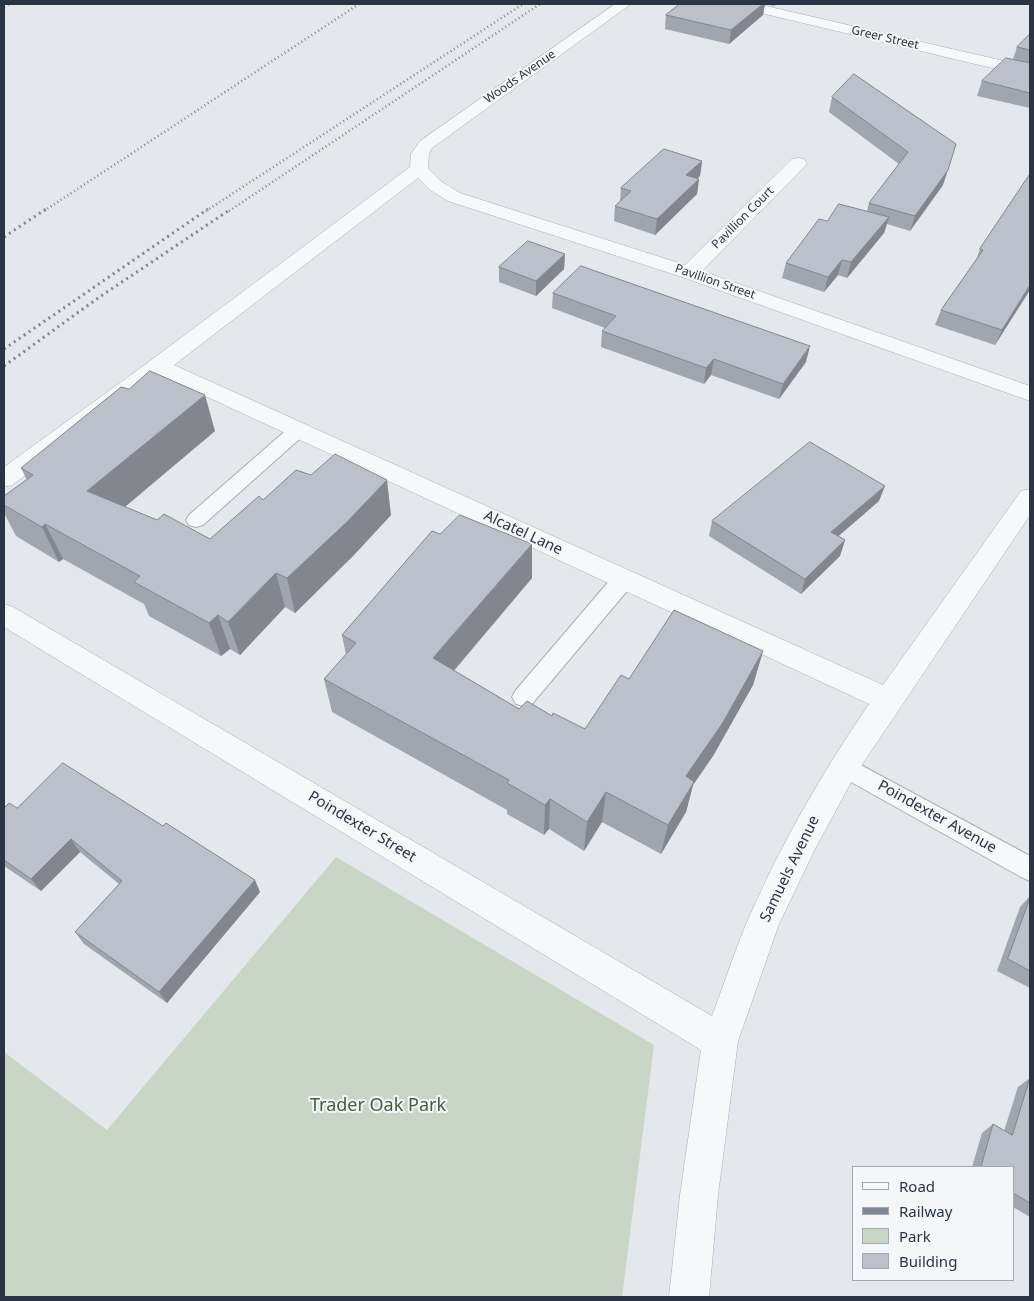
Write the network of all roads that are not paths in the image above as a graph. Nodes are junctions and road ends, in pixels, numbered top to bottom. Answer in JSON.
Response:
{"nodes":[{"id":1,"x":624,"y":4,"type":"edge"},
{"id":2,"x":740,"y":4,"type":"edge"},
{"id":3,"x":1030,"y":72,"type":"edge"},
{"id":4,"x":419,"y":162,"type":"junction"},
{"id":5,"x":798,"y":163,"type":"dead end"},
{"id":6,"x":689,"y":273,"type":"junction"},
{"id":7,"x":158,"y":366,"type":"junction"},
{"id":8,"x":1030,"y":394,"type":"edge"},
{"id":9,"x":298,"y":430,"type":"junction"},
{"id":10,"x":4,"y":479,"type":"edge"},
{"id":11,"x":1030,"y":497,"type":"edge"},
{"id":12,"x":196,"y":520,"type":"dead end"},
{"id":13,"x":624,"y":580,"type":"junction"},
{"id":14,"x":4,"y":614,"type":"edge"},
{"id":15,"x":524,"y":697,"type":"dead end"},
{"id":16,"x":888,"y":700,"type":"junction"},
{"id":17,"x":844,"y":766,"type":"junction"},
{"id":18,"x":1030,"y":869,"type":"edge"},
{"id":19,"x":720,"y":1041,"type":"junction"},
{"id":20,"x":689,"y":1297,"type":"edge"}],
"edges":[{"from":1,"to":4,"type":"street","name":"Woods Avenue"},
{"from":2,"to":3,"type":"street","name":"Greer Street"},
{"from":4,"to":6,"type":"street","name":"Pavillion Street"},
{"from":4,"to":7,"type":"street","name":"Woods Avenue"},
{"from":5,"to":6,"type":"street","name":"Pavillion Court"},
{"from":6,"to":8,"type":"street","name":"Pavillion Street"},
{"from":7,"to":9,"type":"street","name":"Alcatel Lane"},
{"from":7,"to":10,"type":"street"},
{"from":9,"to":12,"type":"lane"},
{"from":9,"to":13,"type":"street","name":"Alcatel Lane"},
{"from":11,"to":16,"type":"street","name":"Samuels Avenue"},
{"from":13,"to":15,"type":"lane"},
{"from":13,"to":16,"type":"street","name":"Alcatel Lane"},
{"from":14,"to":19,"type":"street","name":"Poindexter Street"},
{"from":16,"to":17,"type":"street","name":"Samuels Avenue"},
{"from":17,"to":18,"type":"lane","name":"Poindexter Avenue"},
{"from":17,"to":19,"type":"street","name":"Samuels Avenue"},
{"from":19,"to":20,"type":"street","name":"Samuels Avenue"}]}
